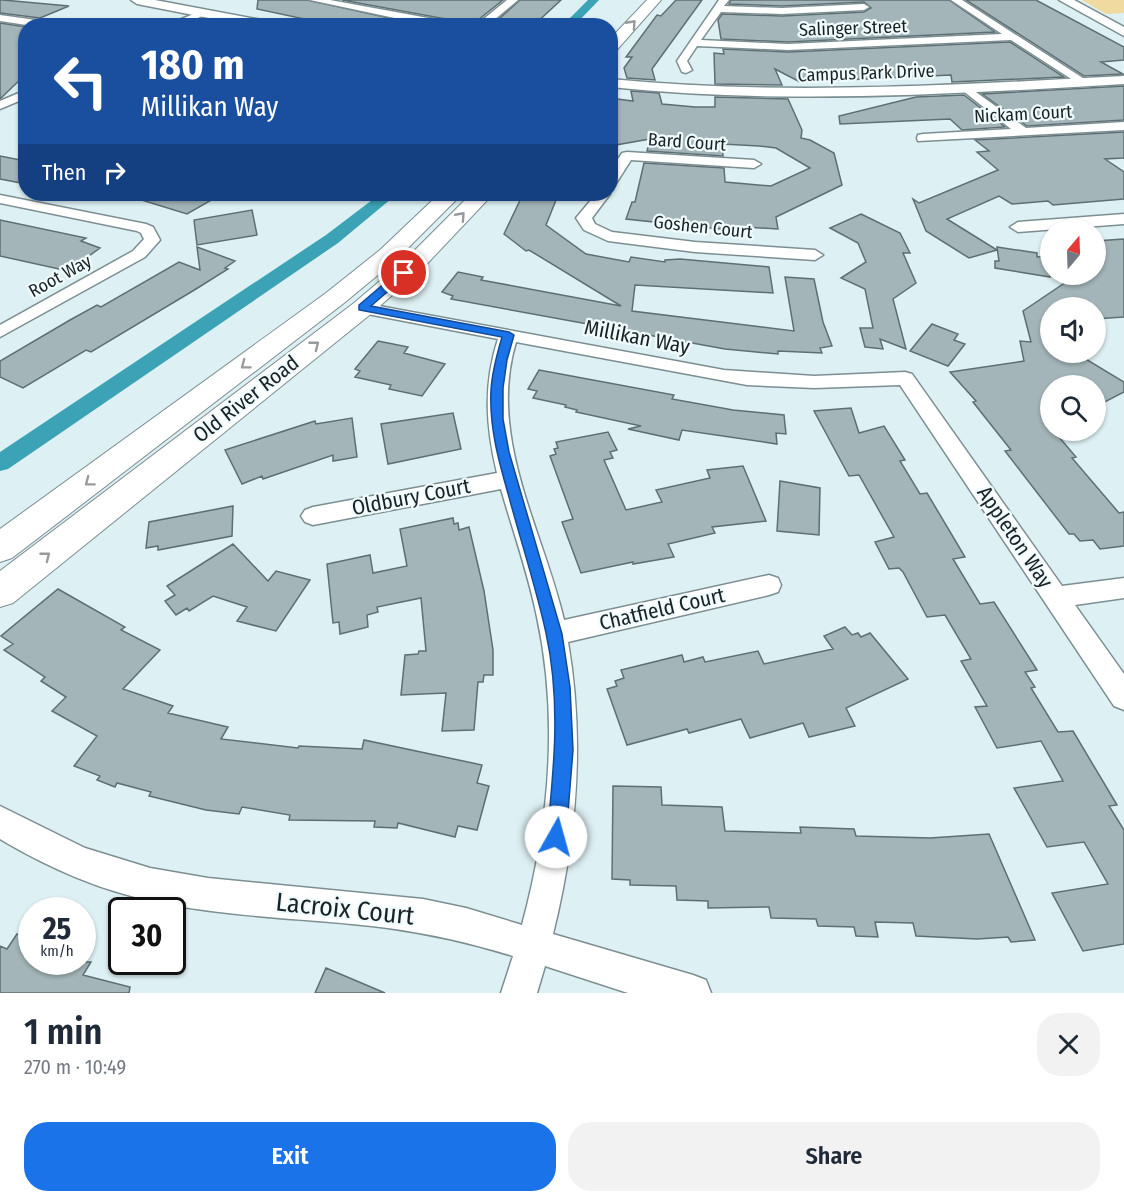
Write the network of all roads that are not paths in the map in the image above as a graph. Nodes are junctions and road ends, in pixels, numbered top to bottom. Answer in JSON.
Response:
{"nodes":[{"id":1,"x":137,"y":0,"type":"edge"},
{"id":2,"x":315,"y":0,"type":"edge"},
{"id":3,"x":513,"y":0,"type":"edge"},
{"id":4,"x":654,"y":0,"type":"edge"},
{"id":5,"x":724,"y":0,"type":"edge"},
{"id":6,"x":957,"y":0,"type":"edge"},
{"id":7,"x":1065,"y":0,"type":"edge"},
{"id":8,"x":860,"y":4,"type":"edge"},
{"id":9,"x":717,"y":9,"type":"junction"},
{"id":10,"x":206,"y":12,"type":"junction"},
{"id":11,"x":0,"y":18,"type":"edge"},
{"id":12,"x":191,"y":18,"type":"edge"},
{"id":13,"x":234,"y":18,"type":"edge"},
{"id":14,"x":411,"y":18,"type":"edge"},
{"id":15,"x":490,"y":18,"type":"edge"},
{"id":16,"x":18,"y":20,"type":"edge"},
{"id":17,"x":1124,"y":32,"type":"edge"},
{"id":18,"x":1013,"y":37,"type":"junction"},
{"id":19,"x":618,"y":40,"type":"edge"},
{"id":20,"x":694,"y":43,"type":"junction"},
{"id":21,"x":686,"y":70,"type":"dead end"},
{"id":22,"x":1124,"y":80,"type":"edge"},
{"id":23,"x":1083,"y":82,"type":"junction"},
{"id":24,"x":618,"y":84,"type":"edge"},
{"id":25,"x":966,"y":88,"type":"junction"},
{"id":26,"x":18,"y":97,"type":"edge"},
{"id":27,"x":0,"y":105,"type":"edge"},
{"id":28,"x":1124,"y":126,"type":"edge"},
{"id":29,"x":1023,"y":132,"type":"junction"},
{"id":30,"x":923,"y":138,"type":"dead end"},
{"id":31,"x":754,"y":164,"type":"dead end"},
{"id":32,"x":618,"y":168,"type":"edge"},
{"id":33,"x":0,"y":199,"type":"edge"},
{"id":34,"x":444,"y":201,"type":"edge"},
{"id":35,"x":475,"y":201,"type":"edge"},
{"id":36,"x":597,"y":201,"type":"edge"},
{"id":37,"x":1124,"y":219,"type":"edge"},
{"id":38,"x":422,"y":223,"type":"junction"},
{"id":39,"x":1018,"y":227,"type":"dead end"},
{"id":40,"x":815,"y":255,"type":"dead end"},
{"id":41,"x":363,"y":308,"type":"junction"},
{"id":42,"x":0,"y":332,"type":"edge"},
{"id":43,"x":509,"y":335,"type":"junction"},
{"id":44,"x":905,"y":378,"type":"joint"},
{"id":45,"x":510,"y":479,"type":"junction"},
{"id":46,"x":313,"y":516,"type":"dead end"},
{"id":47,"x":0,"y":548,"type":"edge"},
{"id":48,"x":769,"y":585,"type":"dead end"},
{"id":49,"x":1124,"y":588,"type":"edge"},
{"id":50,"x":0,"y":592,"type":"edge"},
{"id":51,"x":1055,"y":597,"type":"junction"},
{"id":52,"x":554,"y":634,"type":"junction"},
{"id":53,"x":1124,"y":697,"type":"edge"},
{"id":54,"x":0,"y":822,"type":"edge"},
{"id":55,"x":534,"y":946,"type":"junction"},
{"id":56,"x":519,"y":993,"type":"edge"},
{"id":57,"x":693,"y":993,"type":"edge"}],
"edges":[{"from":1,"to":10,"type":"street"},
{"from":2,"to":14,"type":"street"},
{"from":3,"to":15,"type":"street"},
{"from":19,"to":4,"type":"main road","one_way":true},
{"from":5,"to":9,"type":"street"},
{"from":6,"to":18,"type":"street"},
{"from":7,"to":17,"type":"street"},
{"from":8,"to":9,"type":"street"},
{"from":9,"to":20,"type":"street"},
{"from":10,"to":12,"type":"street"},
{"from":10,"to":13,"type":"street"},
{"from":11,"to":16,"type":"street"},
{"from":18,"to":20,"type":"street","name":"Salinger Street"},
{"from":18,"to":23,"type":"street"},
{"from":20,"to":21,"type":"street"},
{"from":22,"to":23,"type":"street","name":"Campus Park Drive"},
{"from":23,"to":25,"type":"street","name":"Campus Park Drive"},
{"from":24,"to":25,"type":"street","name":"Campus Park Drive"},
{"from":25,"to":29,"type":"street"},
{"from":26,"to":27,"type":"street"},
{"from":28,"to":29,"type":"street","name":"Nickam Court"},
{"from":29,"to":30,"type":"street","name":"Nickam Court"},
{"from":31,"to":32,"type":"street","name":"Bard Court"},
{"from":33,"to":42,"type":"street","name":"Root Way"},
{"from":34,"to":38,"type":"main road","name":"Old River Road"},
{"from":41,"to":35,"type":"main road","name":"Old River Road","one_way":true},
{"from":36,"to":40,"type":"street","name":"Goshen Court"},
{"from":37,"to":39,"type":"street"},
{"from":38,"to":41,"type":"main road"},
{"from":38,"to":47,"type":"main road","name":"Old River Road","one_way":true},
{"from":41,"to":43,"type":"street","name":"Millikan Way"},
{"from":50,"to":41,"type":"main road","name":"Old River Road","one_way":true},
{"from":43,"to":44,"type":"street","name":"Millikan Way"},
{"from":43,"to":45,"type":"street"},
{"from":44,"to":51,"type":"street","name":"Appleton Way"},
{"from":45,"to":46,"type":"street","name":"Oldbury Court"},
{"from":45,"to":52,"type":"street"},
{"from":48,"to":52,"type":"street","name":"Chatfield Court"},
{"from":49,"to":51,"type":"street"},
{"from":51,"to":53,"type":"street","name":"Appleton Way"},
{"from":52,"to":55,"type":"street"},
{"from":54,"to":55,"type":"street","name":"Lacroix Court"},
{"from":55,"to":56,"type":"street"},
{"from":55,"to":57,"type":"street","name":"Lacroix Court"}]}
